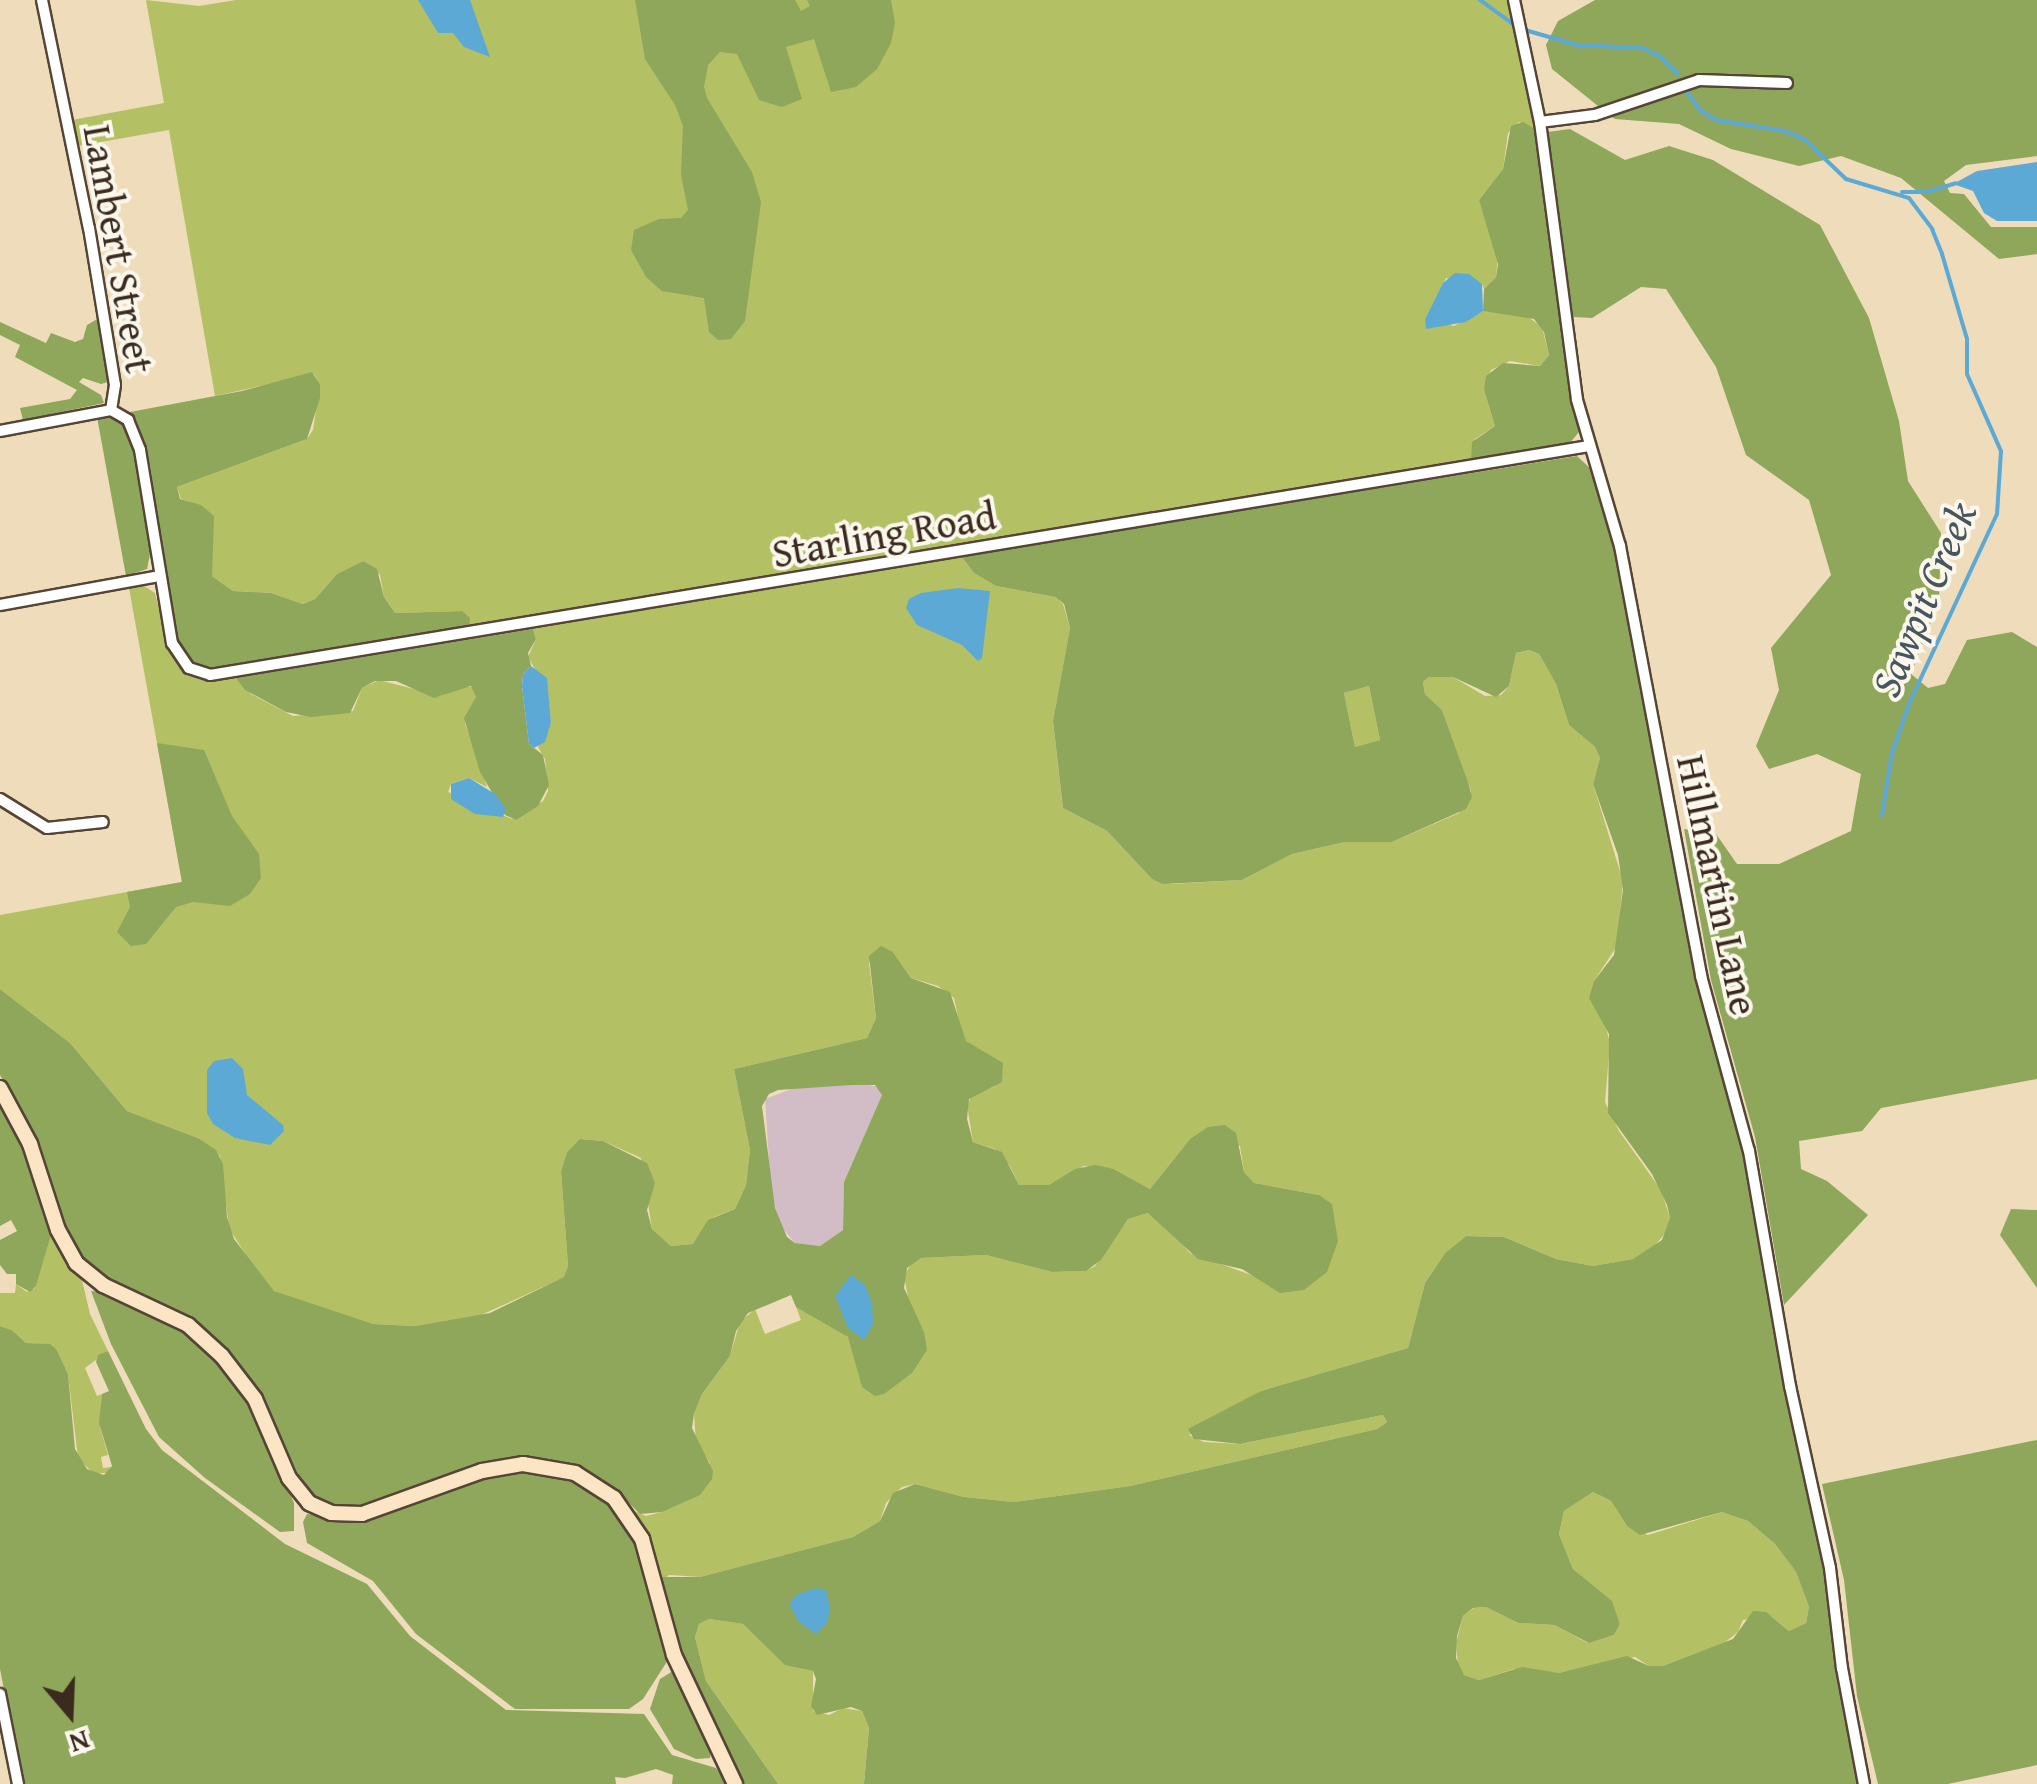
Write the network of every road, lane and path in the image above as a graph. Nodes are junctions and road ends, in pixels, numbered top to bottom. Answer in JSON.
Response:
{"nodes":[{"id":1,"x":42,"y":0,"type":"edge"},
{"id":2,"x":1514,"y":0,"type":"edge"},
{"id":3,"x":1787,"y":84,"type":"dead end"},
{"id":4,"x":1540,"y":122,"type":"junction"},
{"id":5,"x":111,"y":410,"type":"junction"},
{"id":6,"x":0,"y":430,"type":"edge"},
{"id":7,"x":1589,"y":446,"type":"junction"},
{"id":8,"x":159,"y":576,"type":"junction"},
{"id":9,"x":0,"y":604,"type":"edge"},
{"id":10,"x":190,"y":668,"type":"joint"},
{"id":11,"x":0,"y":799,"type":"edge"},
{"id":12,"x":102,"y":822,"type":"dead end"},
{"id":13,"x":0,"y":1088,"type":"edge"},
{"id":14,"x":0,"y":1694,"type":"edge"},
{"id":15,"x":18,"y":1784,"type":"edge"},
{"id":16,"x":735,"y":1784,"type":"edge"},
{"id":17,"x":1864,"y":1784,"type":"edge"}],
"edges":[{"from":1,"to":5,"type":"street","name":"Lambert Street"},
{"from":2,"to":4,"type":"street","name":"Hillmartin Lane"},
{"from":3,"to":4,"type":"street"},
{"from":4,"to":7,"type":"street","name":"Hillmartin Lane"},
{"from":5,"to":6,"type":"street"},
{"from":5,"to":8,"type":"street","name":"Lambert Street"},
{"from":7,"to":10,"type":"street","name":"Starling Road"},
{"from":7,"to":17,"type":"street","name":"Hillmartin Lane"},
{"from":8,"to":9,"type":"street"},
{"from":8,"to":10,"type":"street","name":"Lambert Street"},
{"from":11,"to":12,"type":"street"},
{"from":13,"to":16,"type":"street"},
{"from":14,"to":15,"type":"street"}]}
